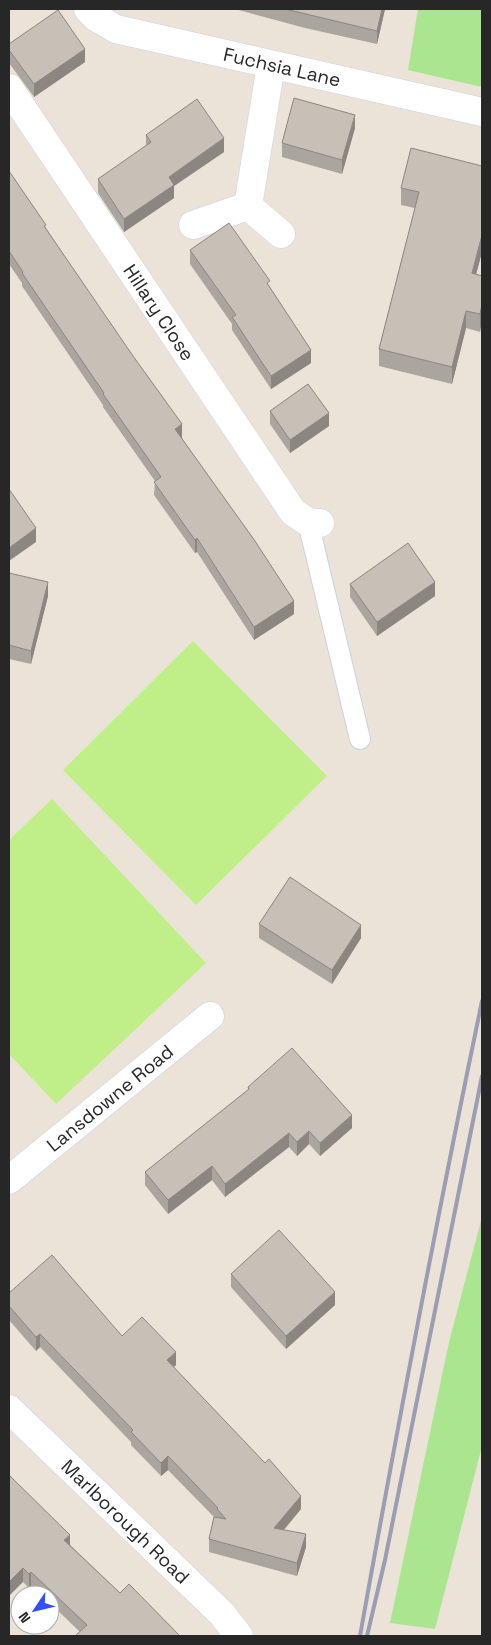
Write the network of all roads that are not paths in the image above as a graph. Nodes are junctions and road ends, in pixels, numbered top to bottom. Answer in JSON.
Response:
{"nodes":[{"id":1,"x":88,"y":9,"type":"edge"},
{"id":2,"x":271,"y":65,"type":"junction"},
{"id":3,"x":9,"y":88,"type":"edge"},
{"id":4,"x":482,"y":112,"type":"edge"},
{"id":5,"x":248,"y":206,"type":"junction"},
{"id":6,"x":193,"y":225,"type":"dead end"},
{"id":7,"x":281,"y":234,"type":"dead end"},
{"id":8,"x":314,"y":522,"type":"joint"},
{"id":9,"x":360,"y":739,"type":"dead end"},
{"id":10,"x":210,"y":1016,"type":"dead end"},
{"id":11,"x":9,"y":1180,"type":"edge"},
{"id":12,"x":9,"y":1409,"type":"edge"},
{"id":13,"x":239,"y":1636,"type":"edge"}],
"edges":[{"from":1,"to":2,"type":"street","name":"Fuchsia Lane"},
{"from":2,"to":4,"type":"street","name":"Fuchsia Lane"},
{"from":2,"to":5,"type":"street"},
{"from":3,"to":8,"type":"street","name":"Hillary Close"},
{"from":5,"to":6,"type":"street"},
{"from":5,"to":7,"type":"street"},
{"from":8,"to":9,"type":"lane"},
{"from":10,"to":11,"type":"street","name":"Lansdowne Road"},
{"from":12,"to":13,"type":"street","name":"Marlborough Road"}]}
